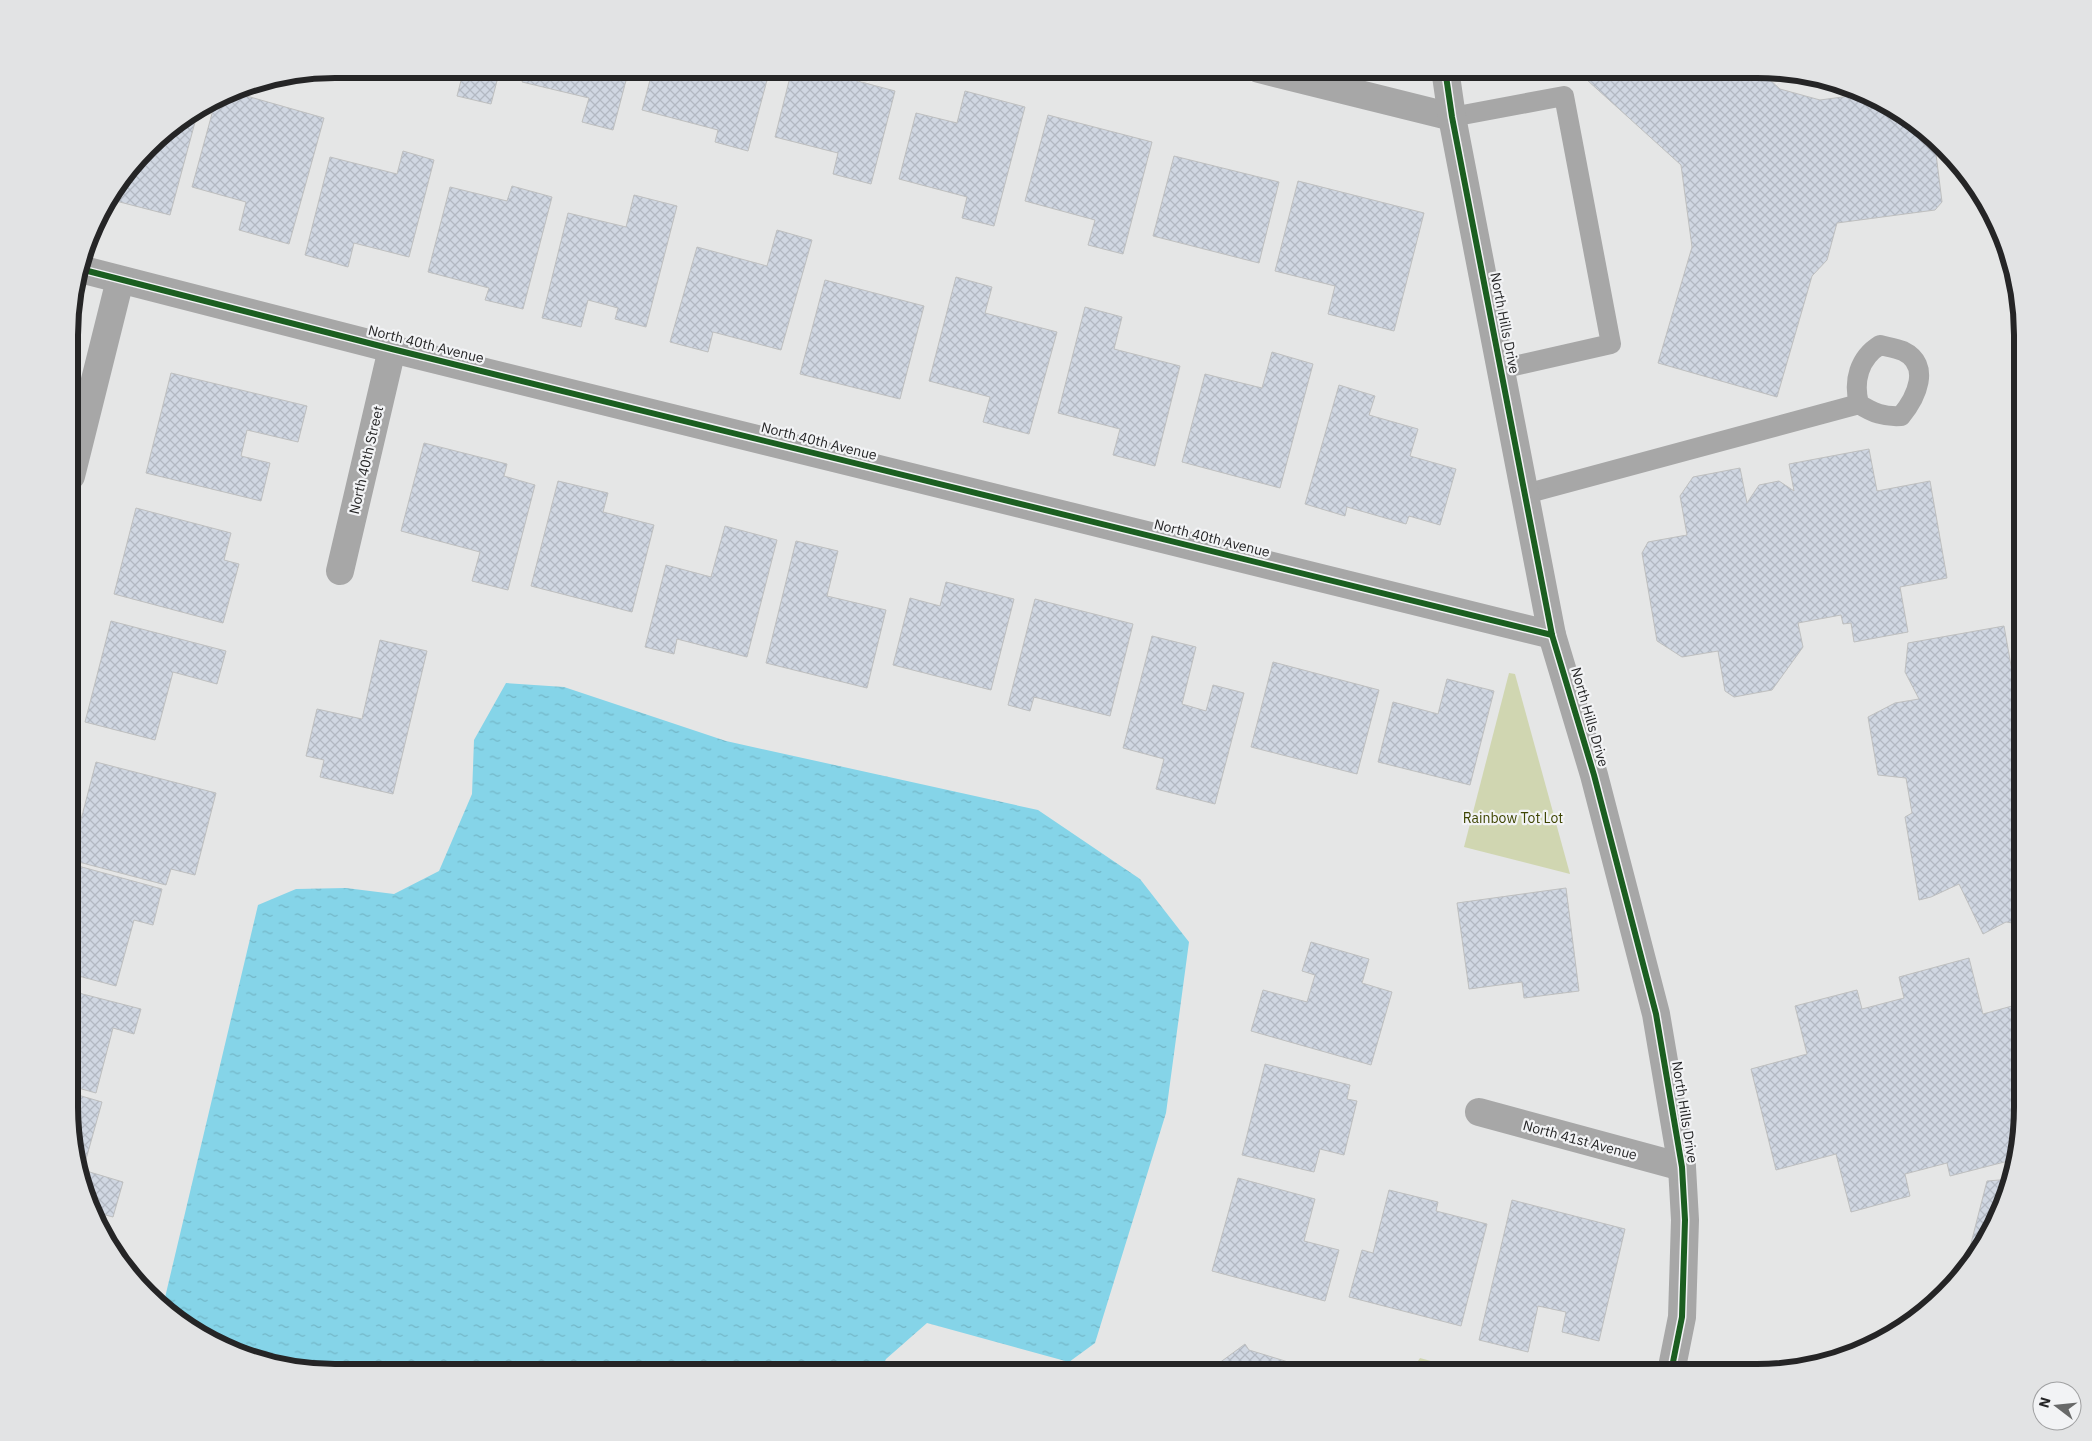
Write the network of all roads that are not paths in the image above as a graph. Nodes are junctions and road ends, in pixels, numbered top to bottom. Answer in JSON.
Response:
{"nodes":[{"id":1,"x":1295,"y":78,"type":"edge"},
{"id":2,"x":1446,"y":78,"type":"edge"},
{"id":3,"x":1452,"y":117,"type":"junction"},
{"id":4,"x":85,"y":270,"type":"edge"},
{"id":5,"x":120,"y":280,"type":"junction"},
{"id":6,"x":392,"y":349,"type":"junction"},
{"id":7,"x":1501,"y":369,"type":"junction"},
{"id":8,"x":1859,"y":404,"type":"dead end"},
{"id":9,"x":78,"y":448,"type":"edge"},
{"id":10,"x":1525,"y":494,"type":"junction"},
{"id":11,"x":340,"y":571,"type":"dead end"},
{"id":12,"x":1552,"y":635,"type":"junction"},
{"id":13,"x":1479,"y":1112,"type":"dead end"},
{"id":14,"x":1682,"y":1167,"type":"junction"},
{"id":15,"x":1673,"y":1364,"type":"edge"}],
"edges":[{"from":1,"to":3,"type":"street"},
{"from":2,"to":3,"type":"street","name":"North Hills Drive"},
{"from":3,"to":7,"type":"street","name":"North Hills Drive"},
{"from":3,"to":7,"type":"lane"},
{"from":4,"to":5,"type":"street","name":"North 40th Avenue"},
{"from":5,"to":6,"type":"street","name":"North 40th Avenue"},
{"from":5,"to":9,"type":"street"},
{"from":6,"to":11,"type":"street","name":"North 40th Street"},
{"from":6,"to":12,"type":"street","name":"North 40th Avenue"},
{"from":7,"to":10,"type":"street","name":"North Hills Drive"},
{"from":8,"to":10,"type":"lane"},
{"from":10,"to":12,"type":"street","name":"North Hills Drive"},
{"from":12,"to":14,"type":"street","name":"North Hills Drive"},
{"from":13,"to":14,"type":"street","name":"North 41st Avenue"},
{"from":14,"to":15,"type":"street","name":"North Hills Drive"}]}
